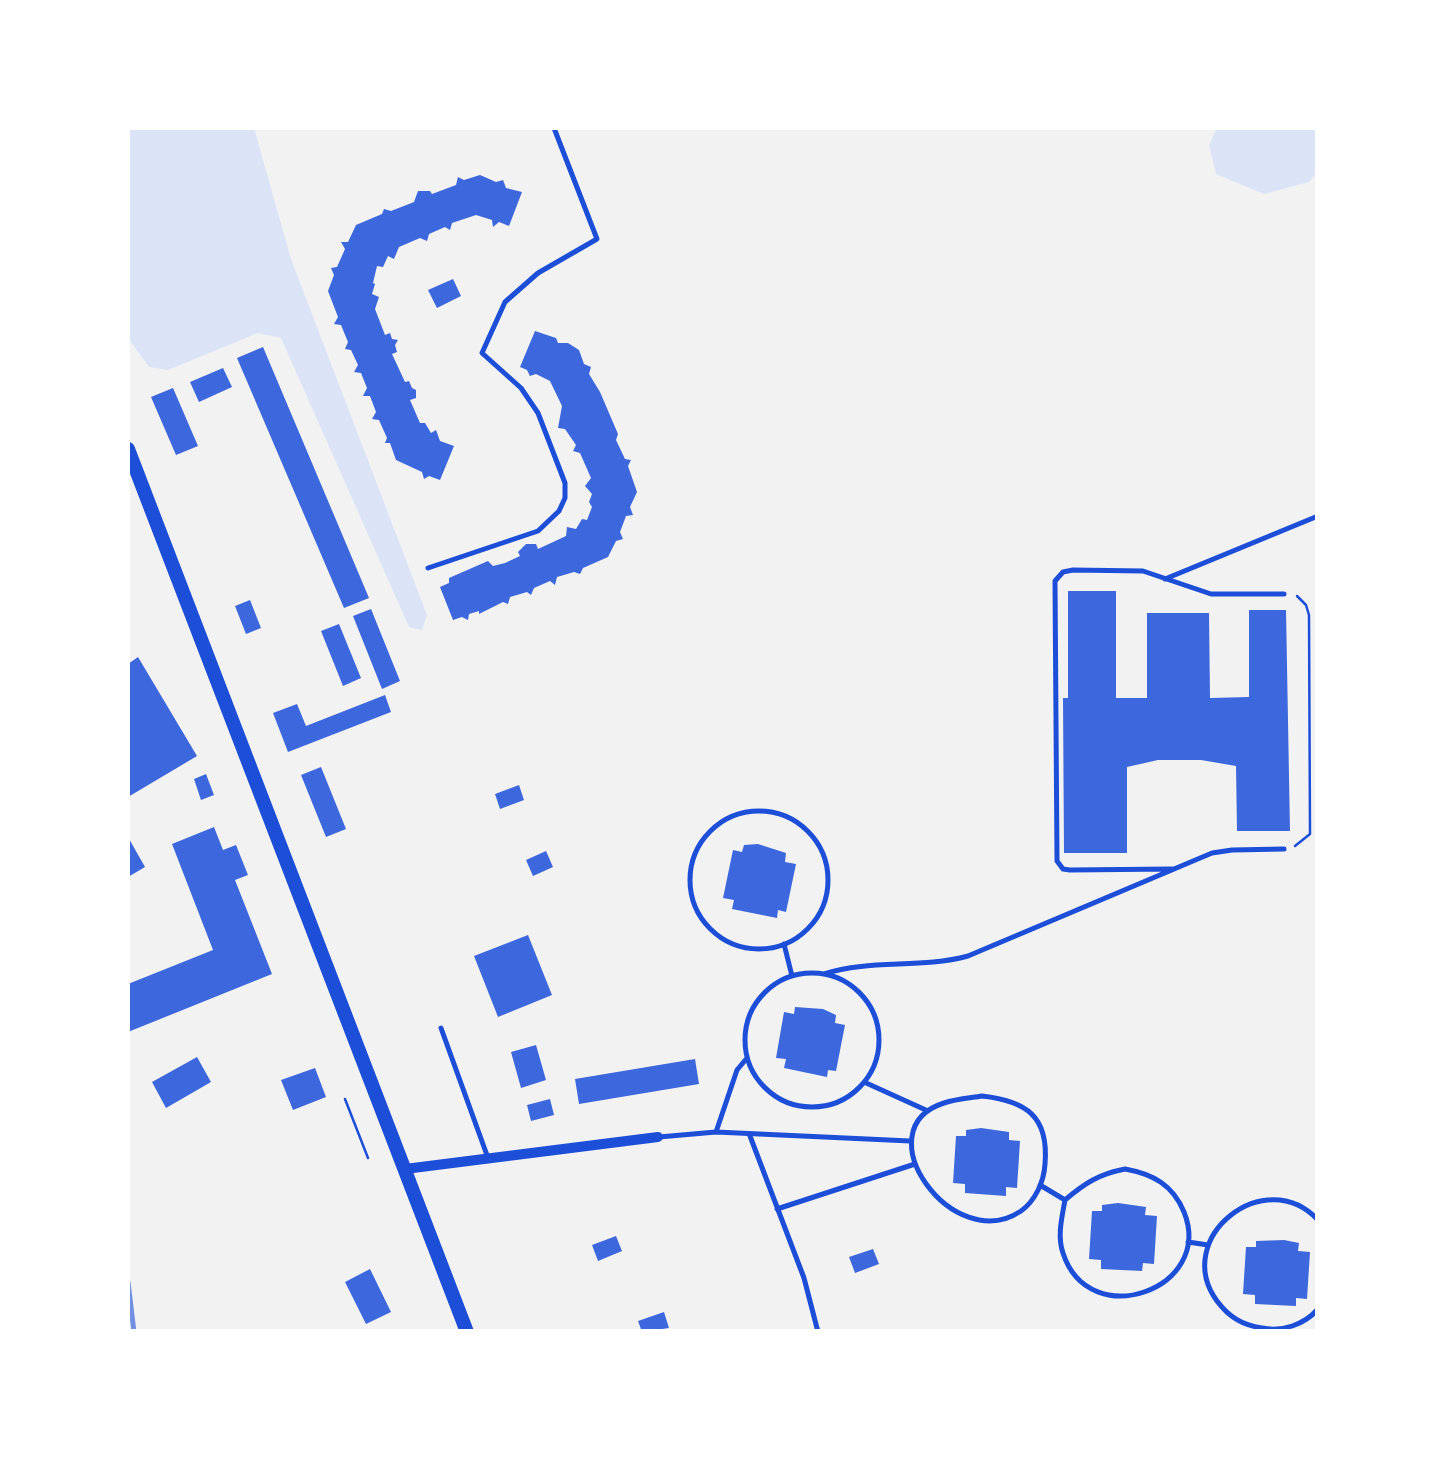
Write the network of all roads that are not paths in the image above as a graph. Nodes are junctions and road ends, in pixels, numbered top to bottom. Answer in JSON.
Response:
{"nodes":[{"id":1,"x":554,"y":128,"type":"edge"},
{"id":2,"x":128,"y":449,"type":"edge"},
{"id":3,"x":1318,"y":516,"type":"edge"},
{"id":4,"x":428,"y":568,"type":"dead end"},
{"id":5,"x":1165,"y":579,"type":"junction"},
{"id":6,"x":1284,"y":594,"type":"road end"},
{"id":7,"x":1284,"y":849,"type":"road end"},
{"id":8,"x":1172,"y":870,"type":"junction"},
{"id":9,"x":784,"y":944,"type":"junction"},
{"id":10,"x":824,"y":974,"type":"junction"},
{"id":11,"x":792,"y":976,"type":"junction"},
{"id":12,"x":442,"y":1028,"type":"dead end"},
{"id":13,"x":746,"y":1058,"type":"junction"},
{"id":14,"x":864,"y":1082,"type":"junction"},
{"id":15,"x":928,"y":1111,"type":"junction"},
{"id":16,"x":716,"y":1132,"type":"junction"},
{"id":17,"x":750,"y":1136,"type":"junction"},
{"id":18,"x":658,"y":1137,"type":"joint"},
{"id":19,"x":910,"y":1140,"type":"junction"},
{"id":20,"x":488,"y":1158,"type":"junction"},
{"id":21,"x":915,"y":1164,"type":"junction"},
{"id":22,"x":404,"y":1169,"type":"junction"},
{"id":23,"x":1040,"y":1185,"type":"junction"},
{"id":24,"x":1064,"y":1200,"type":"junction"},
{"id":25,"x":777,"y":1209,"type":"junction"},
{"id":26,"x":1318,"y":1220,"type":"edge"},
{"id":27,"x":1188,"y":1242,"type":"junction"},
{"id":28,"x":1208,"y":1245,"type":"junction"},
{"id":29,"x":1318,"y":1309,"type":"edge"},
{"id":30,"x":467,"y":1332,"type":"edge"},
{"id":31,"x":818,"y":1332,"type":"edge"}],
"edges":[{"from":1,"to":4,"type":"lane"},
{"from":2,"to":22,"type":"main road"},
{"from":3,"to":5,"type":"lane"},
{"from":5,"to":6,"type":"lane"},
{"from":5,"to":8,"type":"lane"},
{"from":7,"to":8,"type":"lane"},
{"from":8,"to":10,"type":"lane"},
{"from":9,"to":9,"type":"lane"},
{"from":9,"to":11,"type":"lane"},
{"from":10,"to":11,"type":"lane"},
{"from":10,"to":14,"type":"lane"},
{"from":11,"to":13,"type":"lane"},
{"from":12,"to":20,"type":"lane"},
{"from":13,"to":14,"type":"lane"},
{"from":13,"to":16,"type":"lane"},
{"from":14,"to":15,"type":"lane"},
{"from":15,"to":19,"type":"lane"},
{"from":15,"to":23,"type":"lane"},
{"from":16,"to":17,"type":"lane"},
{"from":16,"to":18,"type":"lane"},
{"from":17,"to":19,"type":"lane"},
{"from":17,"to":25,"type":"lane"},
{"from":18,"to":20,"type":"street"},
{"from":19,"to":21,"type":"lane"},
{"from":20,"to":22,"type":"street"},
{"from":21,"to":23,"type":"lane"},
{"from":21,"to":25,"type":"lane"},
{"from":22,"to":30,"type":"main road"},
{"from":23,"to":24,"type":"lane"},
{"from":24,"to":27,"type":"lane"},
{"from":24,"to":27,"type":"lane"},
{"from":25,"to":31,"type":"lane"},
{"from":26,"to":28,"type":"lane"},
{"from":27,"to":28,"type":"lane"},
{"from":28,"to":29,"type":"lane"}]}
